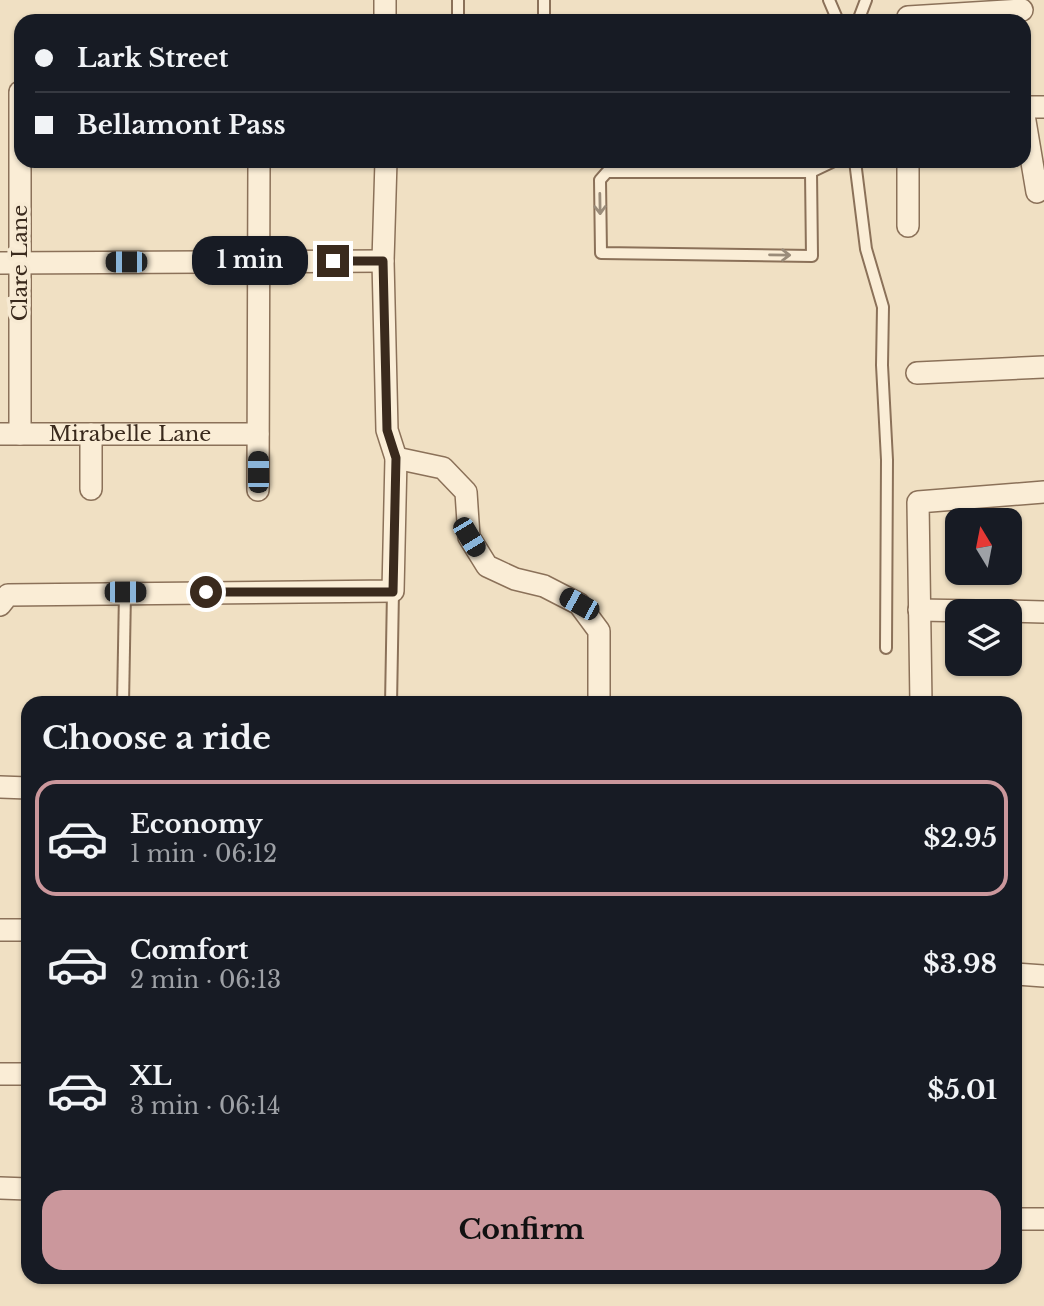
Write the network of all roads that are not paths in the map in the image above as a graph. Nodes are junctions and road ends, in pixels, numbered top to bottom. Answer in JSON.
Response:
{"nodes":[{"id":1,"x":1022,"y":10,"type":"edge"},
{"id":2,"x":957,"y":14,"type":"edge"},
{"id":3,"x":1031,"y":156,"type":"edge"},
{"id":4,"x":16,"y":168,"type":"edge"},
{"id":5,"x":259,"y":168,"type":"edge"},
{"id":6,"x":386,"y":168,"type":"edge"},
{"id":7,"x":819,"y":168,"type":"edge"},
{"id":8,"x":856,"y":168,"type":"edge"},
{"id":9,"x":908,"y":168,"type":"edge"},
{"id":10,"x":811,"y":172,"type":"junction"},
{"id":11,"x":1037,"y":192,"type":"dead end"},
{"id":12,"x":908,"y":226,"type":"dead end"},
{"id":13,"x":383,"y":261,"type":"junction"},
{"id":14,"x":10,"y":262,"type":"edge"},
{"id":15,"x":258,"y":262,"type":"junction"},
{"id":16,"x":1044,"y":367,"type":"edge"},
{"id":17,"x":917,"y":373,"type":"dead end"},
{"id":18,"x":10,"y":434,"type":"edge"},
{"id":19,"x":91,"y":434,"type":"junction"},
{"id":20,"x":258,"y":434,"type":"junction"},
{"id":21,"x":396,"y":458,"type":"junction"},
{"id":22,"x":91,"y":489,"type":"dead end"},
{"id":23,"x":258,"y":491,"type":"dead end"},
{"id":24,"x":1044,"y":492,"type":"edge"},
{"id":25,"x":125,"y":592,"type":"junction"},
{"id":26,"x":393,"y":592,"type":"junction"},
{"id":27,"x":0,"y":605,"type":"edge"},
{"id":28,"x":919,"y":610,"type":"junction"},
{"id":29,"x":945,"y":610,"type":"edge"},
{"id":30,"x":1022,"y":611,"type":"edge"},
{"id":31,"x":1044,"y":612,"type":"edge"},
{"id":32,"x":887,"y":648,"type":"dead end"},
{"id":33,"x":123,"y":696,"type":"edge"},
{"id":34,"x":391,"y":696,"type":"edge"},
{"id":35,"x":599,"y":696,"type":"edge"},
{"id":36,"x":921,"y":696,"type":"edge"},
{"id":37,"x":0,"y":788,"type":"edge"},
{"id":38,"x":21,"y":788,"type":"edge"},
{"id":39,"x":0,"y":930,"type":"edge"},
{"id":40,"x":21,"y":930,"type":"edge"},
{"id":41,"x":1022,"y":974,"type":"edge"},
{"id":42,"x":1044,"y":976,"type":"edge"},
{"id":43,"x":0,"y":1074,"type":"edge"},
{"id":44,"x":21,"y":1074,"type":"edge"},
{"id":45,"x":0,"y":1188,"type":"edge"},
{"id":46,"x":21,"y":1189,"type":"edge"},
{"id":47,"x":1022,"y":1219,"type":"edge"},
{"id":48,"x":1044,"y":1219,"type":"edge"}],
"edges":[{"from":1,"to":2,"type":"street"},
{"from":3,"to":11,"type":"street"},
{"from":4,"to":14,"type":"street","name":"Clare Lane"},
{"from":5,"to":15,"type":"street"},
{"from":6,"to":13,"type":"street"},
{"from":7,"to":10,"type":"lane"},
{"from":8,"to":32,"type":"lane"},
{"from":9,"to":12,"type":"street"},
{"from":10,"to":10,"type":"lane","one_way":true},
{"from":13,"to":15,"type":"street"},
{"from":13,"to":21,"type":"street"},
{"from":14,"to":15,"type":"street"},
{"from":14,"to":18,"type":"street","name":"Clare Lane"},
{"from":15,"to":20,"type":"street"},
{"from":16,"to":17,"type":"street"},
{"from":18,"to":19,"type":"street","name":"Mirabelle Lane"},
{"from":19,"to":20,"type":"street","name":"Mirabelle Lane"},
{"from":19,"to":22,"type":"street"},
{"from":20,"to":23,"type":"street"},
{"from":21,"to":26,"type":"street"},
{"from":21,"to":35,"type":"street"},
{"from":24,"to":28,"type":"street"},
{"from":25,"to":26,"type":"street"},
{"from":25,"to":27,"type":"street"},
{"from":25,"to":33,"type":"lane"},
{"from":26,"to":34,"type":"lane"},
{"from":28,"to":29,"type":"street"},
{"from":28,"to":36,"type":"street"},
{"from":30,"to":31,"type":"street"},
{"from":37,"to":38,"type":"street"},
{"from":39,"to":40,"type":"street"},
{"from":41,"to":42,"type":"street"},
{"from":43,"to":44,"type":"street"},
{"from":45,"to":46,"type":"street"},
{"from":47,"to":48,"type":"street"}]}
